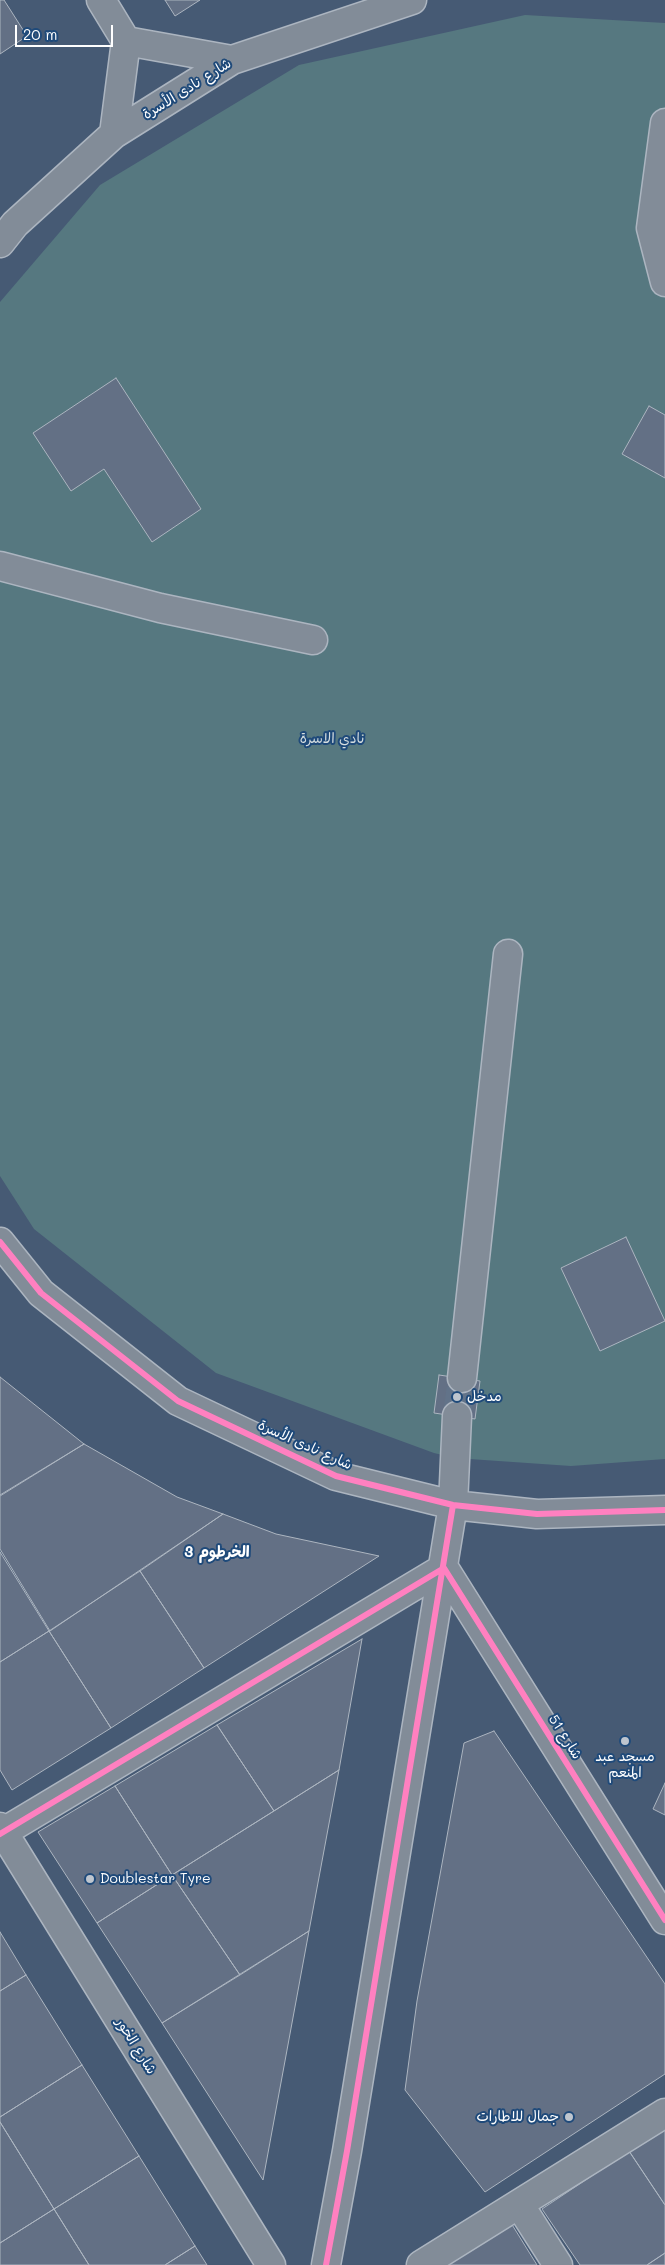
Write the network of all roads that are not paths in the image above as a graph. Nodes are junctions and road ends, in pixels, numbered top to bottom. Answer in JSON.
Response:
{"nodes":[{"id":1,"x":101,"y":0,"type":"edge"},
{"id":2,"x":412,"y":0,"type":"edge"},
{"id":3,"x":126,"y":41,"type":"junction"},
{"id":4,"x":232,"y":60,"type":"junction"},
{"id":5,"x":665,"y":123,"type":"edge"},
{"id":6,"x":114,"y":134,"type":"junction"},
{"id":7,"x":0,"y":243,"type":"edge"},
{"id":8,"x":665,"y":282,"type":"edge"},
{"id":9,"x":0,"y":566,"type":"edge"},
{"id":10,"x":312,"y":640,"type":"dead end"},
{"id":11,"x":508,"y":954,"type":"dead end"},
{"id":12,"x":0,"y":1242,"type":"edge"},
{"id":13,"x":462,"y":1378,"type":"tunnel mouth"},
{"id":14,"x":457,"y":1416,"type":"tunnel mouth"},
{"id":15,"x":453,"y":1505,"type":"junction"},
{"id":16,"x":665,"y":1510,"type":"edge"},
{"id":17,"x":444,"y":1568,"type":"junction"},
{"id":18,"x":1,"y":1831,"type":"edge"},
{"id":19,"x":665,"y":1920,"type":"edge"},
{"id":20,"x":665,"y":2113,"type":"edge"},
{"id":21,"x":519,"y":2204,"type":"junction"},
{"id":22,"x":271,"y":2265,"type":"edge"},
{"id":23,"x":326,"y":2265,"type":"edge"},
{"id":24,"x":421,"y":2265,"type":"edge"},
{"id":25,"x":558,"y":2265,"type":"edge"}],
"edges":[{"from":1,"to":3,"type":"street"},
{"from":2,"to":4,"type":"street","name":"شارع نادى الأسرة"},
{"from":3,"to":4,"type":"street"},
{"from":3,"to":6,"type":"street"},
{"from":4,"to":6,"type":"street","name":"شارع نادى الأسرة"},
{"from":5,"to":8,"type":"street"},
{"from":6,"to":7,"type":"street","name":"شارع نادى الأسرة"},
{"from":9,"to":10,"type":"street"},
{"from":11,"to":13,"type":"street"},
{"from":12,"to":15,"type":"street","name":"شارع نادى الأسرة"},
{"from":14,"to":15,"type":"street"},
{"from":15,"to":16,"type":"street","name":"شارع نادى الأسرة"},
{"from":15,"to":17,"type":"street"},
{"from":17,"to":18,"type":"street"},
{"from":17,"to":19,"type":"street","name":"شارع 51"},
{"from":17,"to":23,"type":"street"},
{"from":18,"to":22,"type":"street","name":"شارع الخور"},
{"from":20,"to":21,"type":"street"},
{"from":21,"to":24,"type":"street"},
{"from":21,"to":25,"type":"street"}]}
